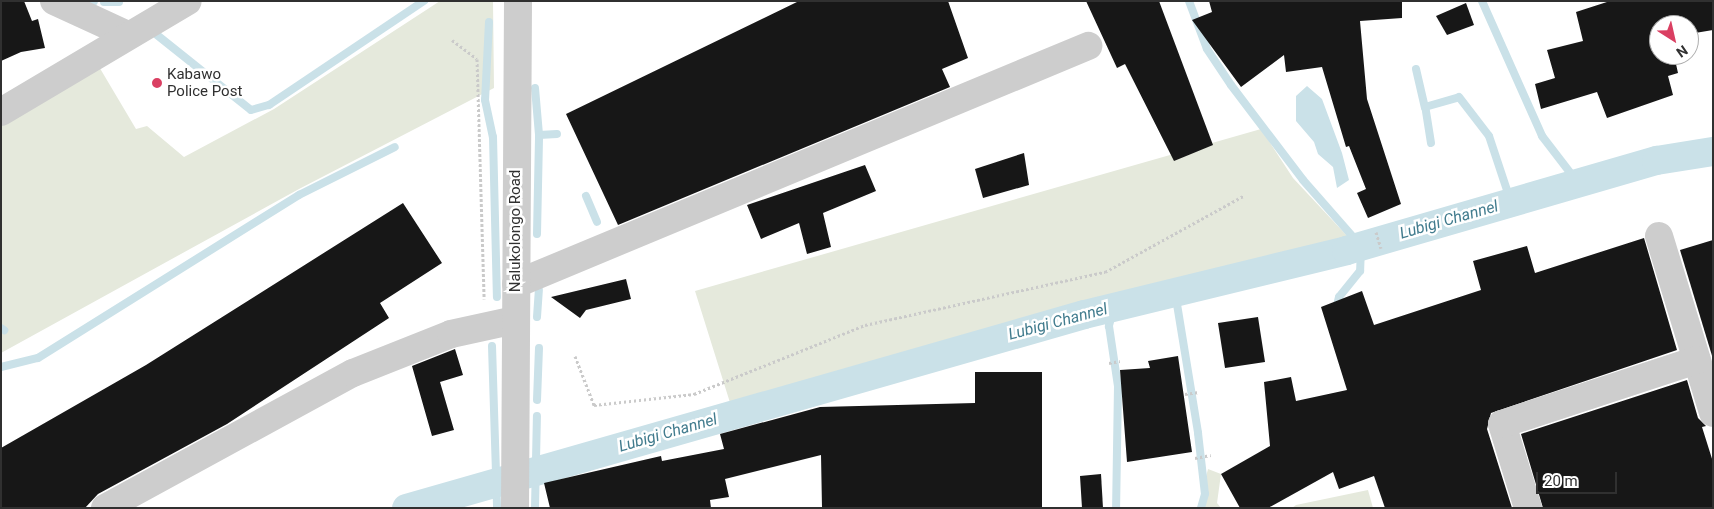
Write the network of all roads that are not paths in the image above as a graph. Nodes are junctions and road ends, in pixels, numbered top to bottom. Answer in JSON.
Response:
{"nodes":[{"id":1,"x":54,"y":1,"type":"edge"},
{"id":2,"x":188,"y":1,"type":"edge"},
{"id":3,"x":518,"y":1,"type":"edge"},
{"id":4,"x":128,"y":35,"type":"junction"},
{"id":5,"x":1088,"y":46,"type":"dead end"},
{"id":6,"x":1,"y":112,"type":"edge"},
{"id":7,"x":1659,"y":236,"type":"dead end"},
{"id":8,"x":516,"y":284,"type":"junction"},
{"id":9,"x":515,"y":320,"type":"junction"},
{"id":10,"x":1697,"y":360,"type":"junction"},
{"id":11,"x":1713,"y":413,"type":"edge"},
{"id":12,"x":514,"y":485,"type":"edge"},
{"id":13,"x":105,"y":508,"type":"edge"},
{"id":14,"x":1528,"y":508,"type":"edge"}],
"edges":[{"from":1,"to":4,"type":"street"},
{"from":2,"to":4,"type":"street"},
{"from":3,"to":8,"type":"street","name":"Nalukolongo Road"},
{"from":4,"to":6,"type":"street"},
{"from":5,"to":8,"type":"street"},
{"from":7,"to":10,"type":"street"},
{"from":8,"to":9,"type":"street","name":"Nalukolongo Road"},
{"from":9,"to":12,"type":"street","name":"Nalukolongo Road"},
{"from":9,"to":13,"type":"street"},
{"from":10,"to":11,"type":"street"},
{"from":10,"to":14,"type":"street"}]}
